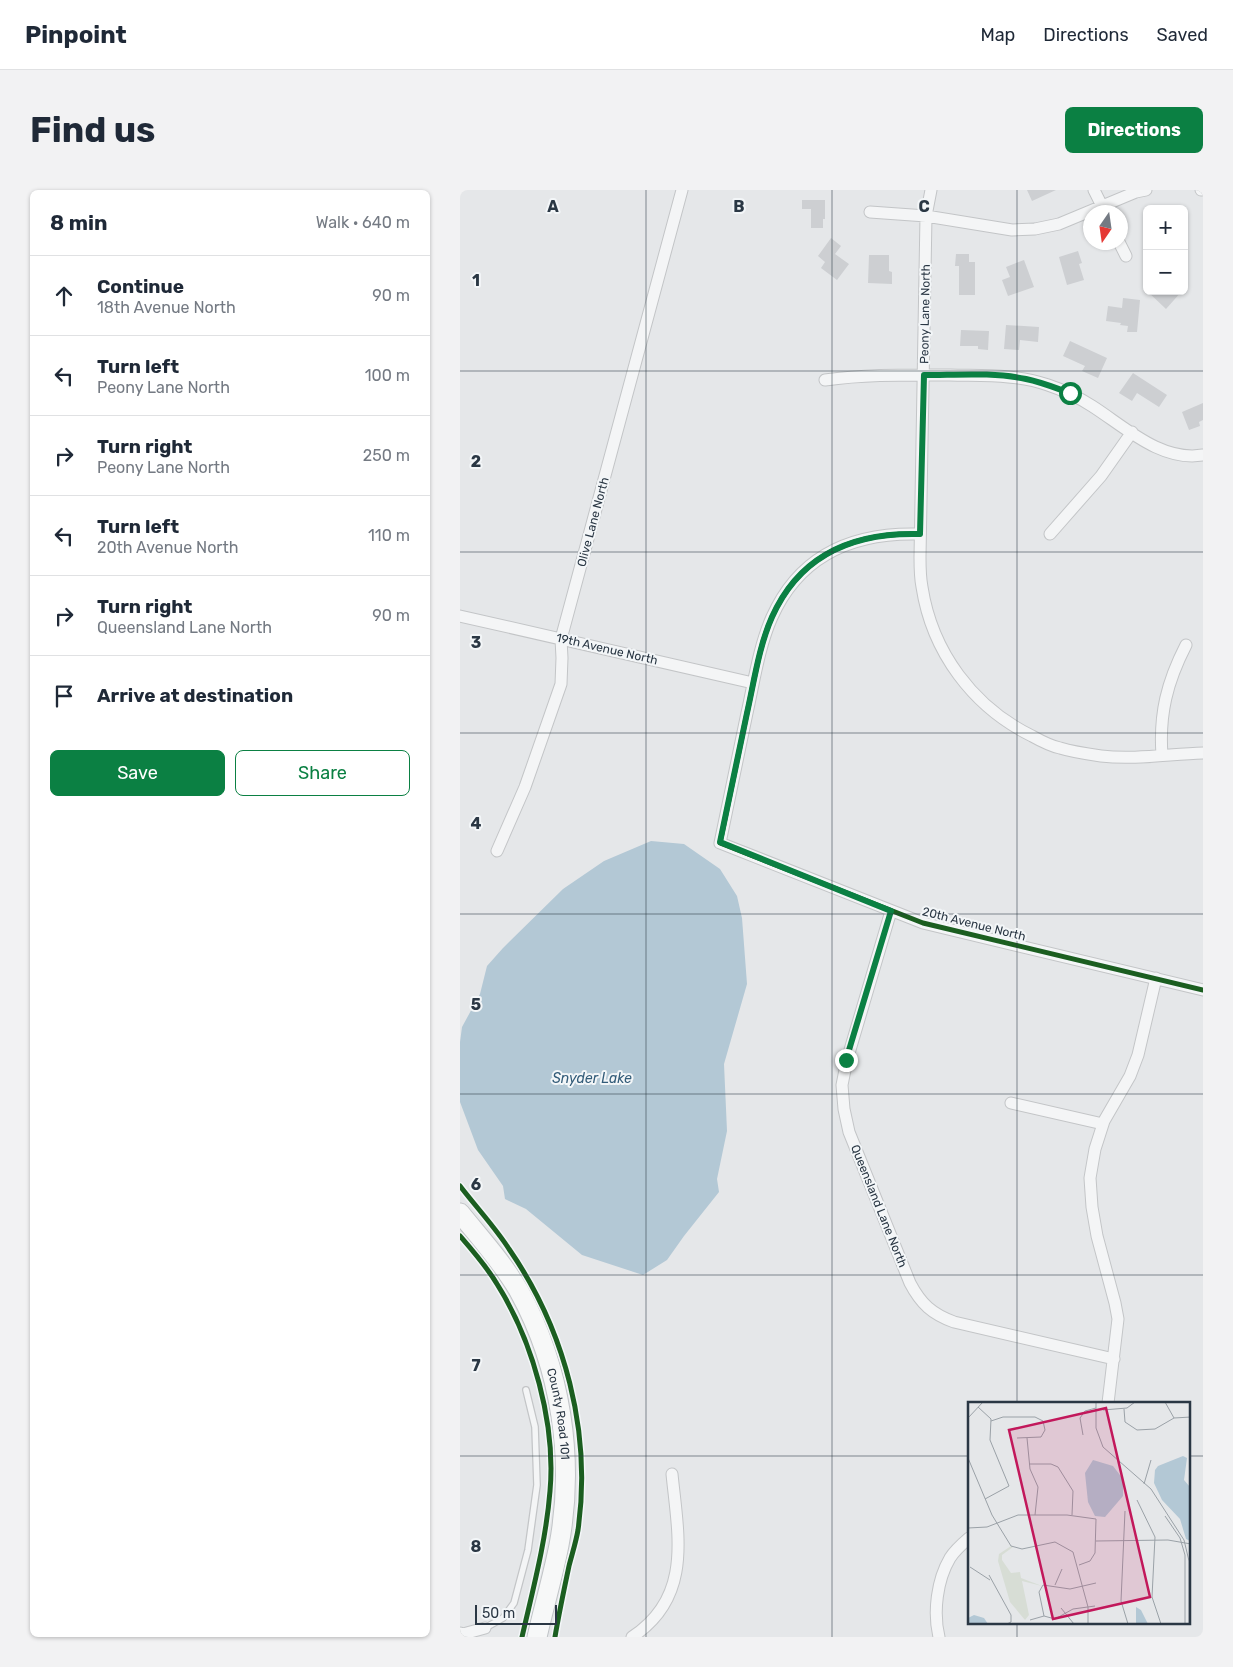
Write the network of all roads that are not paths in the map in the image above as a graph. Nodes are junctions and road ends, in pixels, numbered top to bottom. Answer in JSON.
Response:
{"nodes":[{"id":1,"x":682,"y":190,"type":"edge"},
{"id":2,"x":930,"y":190,"type":"edge"},
{"id":3,"x":1094,"y":190,"type":"edge"},
{"id":4,"x":1146,"y":190,"type":"edge"},
{"id":5,"x":1102,"y":205,"type":"edge"},
{"id":6,"x":1113,"y":205,"type":"edge"},
{"id":7,"x":870,"y":212,"type":"dead end"},
{"id":8,"x":926,"y":216,"type":"junction"},
{"id":9,"x":1083,"y":217,"type":"edge"},
{"id":10,"x":1123,"y":250,"type":"edge"},
{"id":11,"x":1126,"y":256,"type":"dead end"},
{"id":12,"x":924,"y":375,"type":"junction"},
{"id":13,"x":825,"y":380,"type":"dead end"},
{"id":14,"x":1132,"y":432,"type":"junction"},
{"id":15,"x":1203,"y":455,"type":"edge"},
{"id":16,"x":920,"y":534,"type":"junction"},
{"id":17,"x":1050,"y":534,"type":"dead end"},
{"id":18,"x":460,"y":616,"type":"edge"},
{"id":19,"x":561,"y":639,"type":"junction"},
{"id":20,"x":1186,"y":646,"type":"dead end"},
{"id":21,"x":754,"y":683,"type":"junction"},
{"id":22,"x":1203,"y":753,"type":"edge"},
{"id":23,"x":1162,"y":755,"type":"junction"},
{"id":24,"x":497,"y":850,"type":"dead end"},
{"id":25,"x":891,"y":911,"type":"junction"},
{"id":26,"x":1156,"y":978,"type":"junction"},
{"id":27,"x":1203,"y":990,"type":"edge"},
{"id":28,"x":1011,"y":1102,"type":"dead end"},
{"id":29,"x":1104,"y":1124,"type":"junction"},
{"id":30,"x":460,"y":1212,"type":"edge"},
{"id":31,"x":1114,"y":1359,"type":"junction"},
{"id":32,"x":526,"y":1390,"type":"dead end"},
{"id":33,"x":1108,"y":1402,"type":"edge"},
{"id":34,"x":672,"y":1474,"type":"dead end"},
{"id":35,"x":968,"y":1539,"type":"edge"},
{"id":36,"x":485,"y":1628,"type":"joint"},
{"id":37,"x":460,"y":1633,"type":"edge"},
{"id":38,"x":537,"y":1637,"type":"edge"},
{"id":39,"x":632,"y":1637,"type":"edge"},
{"id":40,"x":939,"y":1637,"type":"edge"}],
"edges":[{"from":1,"to":19,"type":"street","name":"Olive Lane North"},
{"from":2,"to":8,"type":"street","name":"Peony Lane North"},
{"from":3,"to":5,"type":"street"},
{"from":4,"to":6,"type":"street"},
{"from":7,"to":8,"type":"street"},
{"from":8,"to":9,"type":"street"},
{"from":8,"to":12,"type":"street","name":"Peony Lane North"},
{"from":10,"to":11,"type":"street"},
{"from":12,"to":13,"type":"street"},
{"from":12,"to":14,"type":"street"},
{"from":12,"to":16,"type":"street","name":"Peony Lane North"},
{"from":14,"to":15,"type":"street"},
{"from":14,"to":17,"type":"street"},
{"from":16,"to":21,"type":"street"},
{"from":16,"to":23,"type":"street"},
{"from":18,"to":19,"type":"street","name":"19th Avenue North"},
{"from":19,"to":21,"type":"street","name":"19th Avenue North"},
{"from":19,"to":24,"type":"street","name":"Olive Lane North"},
{"from":20,"to":23,"type":"street"},
{"from":21,"to":25,"type":"street","name":"20th Avenue North"},
{"from":22,"to":23,"type":"street"},
{"from":25,"to":26,"type":"street","name":"20th Avenue North"},
{"from":25,"to":31,"type":"street","name":"Queensland Lane North"},
{"from":26,"to":27,"type":"street","name":"20th Avenue North"},
{"from":26,"to":29,"type":"street"},
{"from":28,"to":29,"type":"street"},
{"from":29,"to":31,"type":"street"},
{"from":30,"to":38,"type":"main road","name":"County Road 101"},
{"from":31,"to":33,"type":"street"},
{"from":32,"to":36,"type":"lane"},
{"from":34,"to":39,"type":"street"},
{"from":35,"to":40,"type":"street"},
{"from":36,"to":37,"type":"street"}]}
